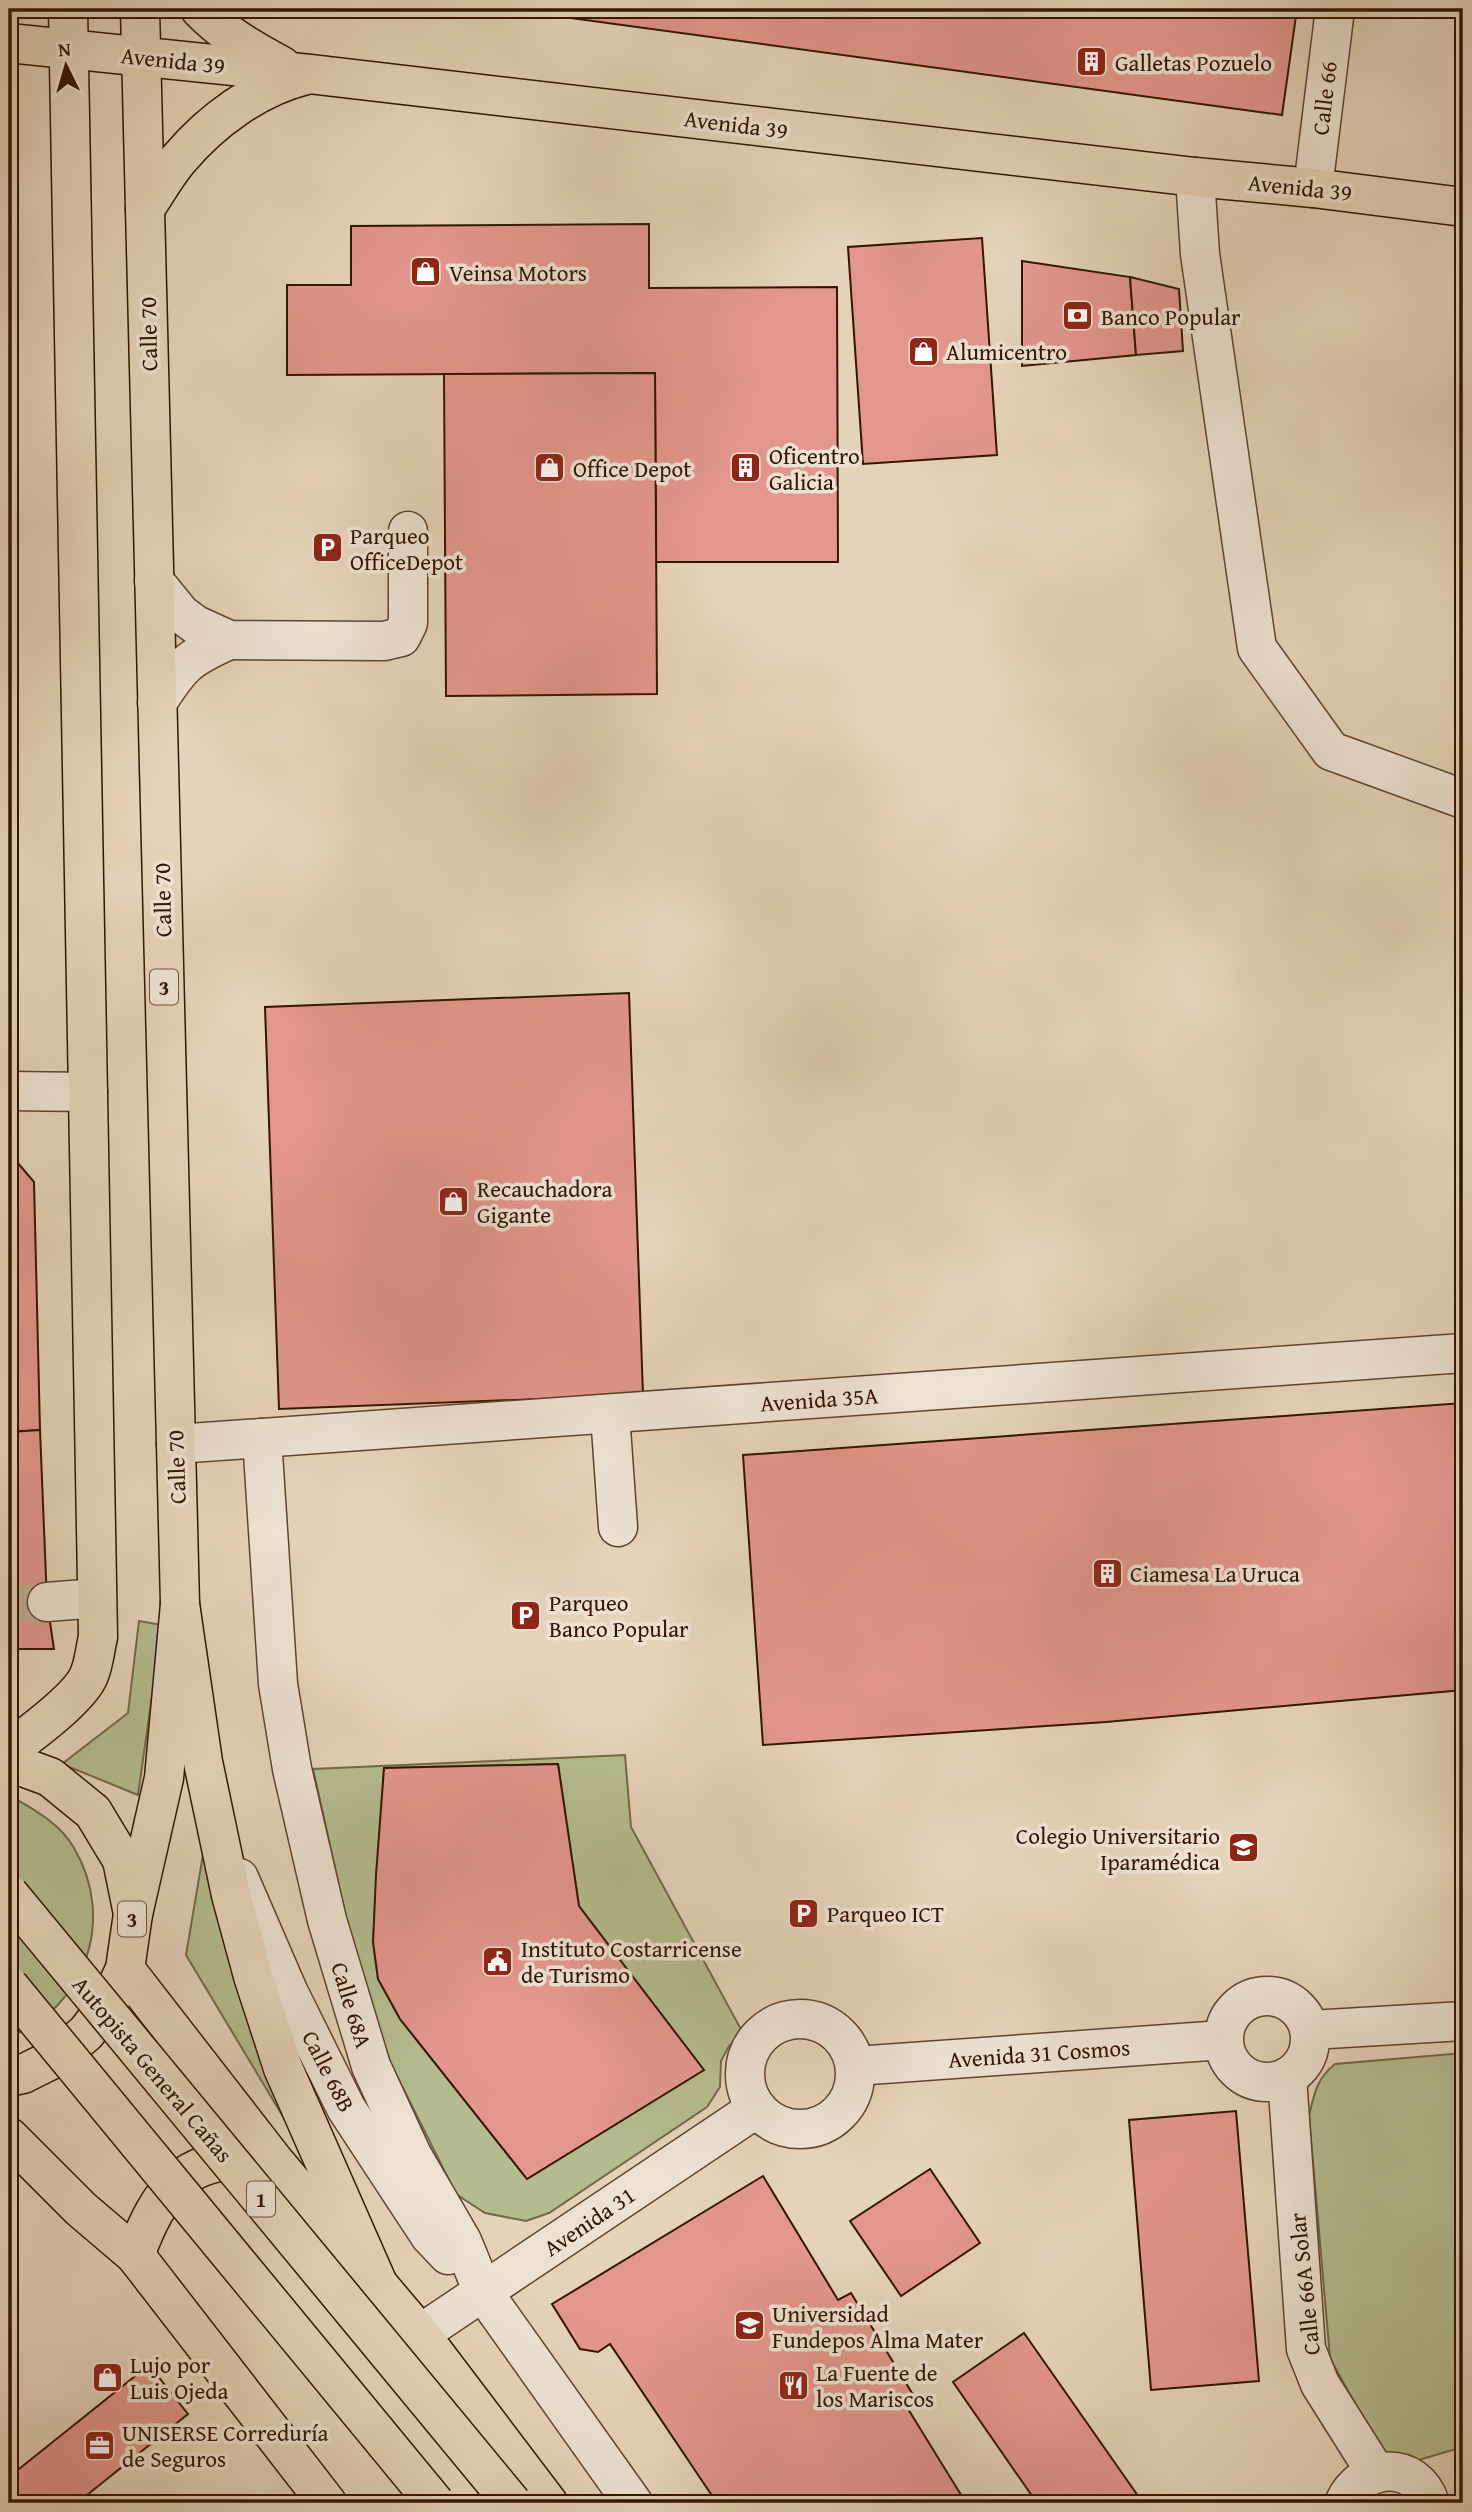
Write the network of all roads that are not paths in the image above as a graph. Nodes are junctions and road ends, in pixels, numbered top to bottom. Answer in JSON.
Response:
{"nodes":[{"id":1,"x":68,"y":9,"type":"edge"},
{"id":2,"x":140,"y":9,"type":"edge"},
{"id":3,"x":201,"y":9,"type":"edge"},
{"id":4,"x":1335,"y":9,"type":"edge"},
{"id":5,"x":9,"y":43,"type":"edge"},
{"id":6,"x":69,"y":50,"type":"junction"},
{"id":7,"x":142,"y":57,"type":"junction"},
{"id":8,"x":303,"y":73,"type":"junction"},
{"id":9,"x":1195,"y":177,"type":"junction"},
{"id":10,"x":1313,"y":188,"type":"junction"},
{"id":11,"x":1463,"y":207,"type":"edge"},
{"id":12,"x":145,"y":209,"type":"junction"},
{"id":13,"x":408,"y":531,"type":"dead end"},
{"id":14,"x":154,"y":581,"type":"junction"},
{"id":15,"x":229,"y":640,"type":"junction"},
{"id":16,"x":157,"y":703,"type":"junction"},
{"id":17,"x":1463,"y":799,"type":"edge"},
{"id":18,"x":9,"y":1091,"type":"edge"},
{"id":19,"x":89,"y":1092,"type":"junction"},
{"id":20,"x":1463,"y":1353,"type":"edge"},
{"id":21,"x":610,"y":1414,"type":"junction"},
{"id":22,"x":262,"y":1438,"type":"junction"},
{"id":23,"x":176,"y":1444,"type":"junction"},
{"id":24,"x":618,"y":1527,"type":"dead end"},
{"id":25,"x":97,"y":1598,"type":"junction"},
{"id":26,"x":47,"y":1602,"type":"tunnel mouth"},
{"id":27,"x":180,"y":1604,"type":"junction"},
{"id":28,"x":9,"y":1750,"type":"edge"},
{"id":29,"x":9,"y":1762,"type":"edge"},
{"id":30,"x":215,"y":1825,"type":"junction"},
{"id":31,"x":9,"y":1894,"type":"edge"},
{"id":32,"x":133,"y":1914,"type":"junction"},
{"id":33,"x":125,"y":1969,"type":"junction"},
{"id":34,"x":9,"y":1986,"type":"edge"},
{"id":35,"x":1463,"y":2021,"type":"edge"},
{"id":36,"x":1311,"y":2030,"type":"junction"},
{"id":37,"x":1223,"y":2040,"type":"junction"},
{"id":38,"x":855,"y":2066,"type":"junction"},
{"id":39,"x":9,"y":2077,"type":"edge"},
{"id":40,"x":1287,"y":2077,"type":"junction"},
{"id":41,"x":757,"y":2108,"type":"junction"},
{"id":42,"x":9,"y":2137,"type":"edge"},
{"id":43,"x":274,"y":2161,"type":"junction"},
{"id":44,"x":9,"y":2175,"type":"edge"},
{"id":45,"x":82,"y":2208,"type":"junction"},
{"id":46,"x":135,"y":2255,"type":"junction"},
{"id":47,"x":378,"y":2284,"type":"junction"},
{"id":48,"x":483,"y":2292,"type":"junction"},
{"id":49,"x":420,"y":2334,"type":"junction"},
{"id":50,"x":1376,"y":2473,"type":"junction"},
{"id":51,"x":327,"y":2503,"type":"edge"},
{"id":52,"x":435,"y":2503,"type":"edge"},
{"id":53,"x":512,"y":2503,"type":"edge"},
{"id":54,"x":548,"y":2503,"type":"edge"},
{"id":55,"x":632,"y":2503,"type":"edge"},
{"id":56,"x":1344,"y":2503,"type":"edge"},
{"id":57,"x":1430,"y":2503,"type":"edge"}],
"edges":[{"from":1,"to":6,"type":"main road"},
{"from":2,"to":7,"type":"main road","name":"Calle 70","number":"3"},
{"from":3,"to":8,"type":"main road"},
{"from":4,"to":10,"type":"street","name":"Calle 66"},
{"from":5,"to":6,"type":"main road","name":"Avenida 39"},
{"from":6,"to":7,"type":"main road","name":"Avenida 39"},
{"from":6,"to":19,"type":"main road"},
{"from":7,"to":8,"type":"main road","name":"Avenida 39"},
{"from":7,"to":12,"type":"main road","name":"Calle 70","number":"3"},
{"from":8,"to":9,"type":"main road","name":"Avenida 39"},
{"from":8,"to":12,"type":"main road"},
{"from":9,"to":10,"type":"main road","name":"Avenida 39"},
{"from":9,"to":17,"type":"street"},
{"from":10,"to":11,"type":"main road","name":"Avenida 39"},
{"from":12,"to":14,"type":"main road","name":"Calle 70","number":"3"},
{"from":13,"to":15,"type":"street"},
{"from":14,"to":15,"type":"street"},
{"from":14,"to":16,"type":"main road","name":"Calle 70","number":"3"},
{"from":15,"to":16,"type":"street"},
{"from":16,"to":23,"type":"main road","name":"Calle 70","number":"3"},
{"from":18,"to":19,"type":"street"},
{"from":19,"to":25,"type":"main road"},
{"from":20,"to":21,"type":"street","name":"Avenida 35A"},
{"from":21,"to":22,"type":"street","name":"Avenida 35A"},
{"from":21,"to":24,"type":"street"},
{"from":22,"to":23,"type":"street","name":"Avenida 35A"},
{"from":22,"to":48,"type":"street","name":"Calle 68A"},
{"from":23,"to":27,"type":"main road","name":"Calle 70","number":"3"},
{"from":25,"to":26,"type":"street"},
{"from":25,"to":28,"type":"main road"},
{"from":27,"to":30,"type":"main road"},
{"from":27,"to":32,"type":"main road","name":"Calle 70","number":"3"},
{"from":29,"to":32,"type":"main road","number":"3"},
{"from":30,"to":47,"type":"main road"},
{"from":30,"to":48,"type":"street","name":"Calle 68B"},
{"from":31,"to":53,"type":"main road","name":"Autopista General Cañas","number":"1","bridge":true},
{"from":32,"to":33,"type":"main road","number":"3"},
{"from":33,"to":39,"type":"main road","number":"3"},
{"from":33,"to":43,"type":"main road"},
{"from":34,"to":52,"type":"main road","bridge":true},
{"from":35,"to":36,"type":"street"},
{"from":36,"to":37,"type":"street"},
{"from":36,"to":40,"type":"street"},
{"from":37,"to":38,"type":"street","name":"Avenida 31 Cosmos"},
{"from":37,"to":40,"type":"street"},
{"from":38,"to":41,"type":"street"},
{"from":38,"to":41,"type":"street"},
{"from":40,"to":50,"type":"street","name":"Calle 66A Solar"},
{"from":41,"to":48,"type":"street","name":"Avenida 31"},
{"from":42,"to":45,"type":"main road"},
{"from":43,"to":46,"type":"main road"},
{"from":43,"to":47,"type":"main road"},
{"from":44,"to":45,"type":"main road"},
{"from":45,"to":46,"type":"main road"},
{"from":46,"to":51,"type":"main road"},
{"from":47,"to":49,"type":"main road"},
{"from":48,"to":49,"type":"street","name":"Avenida 31"},
{"from":48,"to":55,"type":"street","name":"Calle 68A"},
{"from":49,"to":54,"type":"main road"},
{"from":50,"to":56,"type":"street"},
{"from":50,"to":57,"type":"street"}]}
